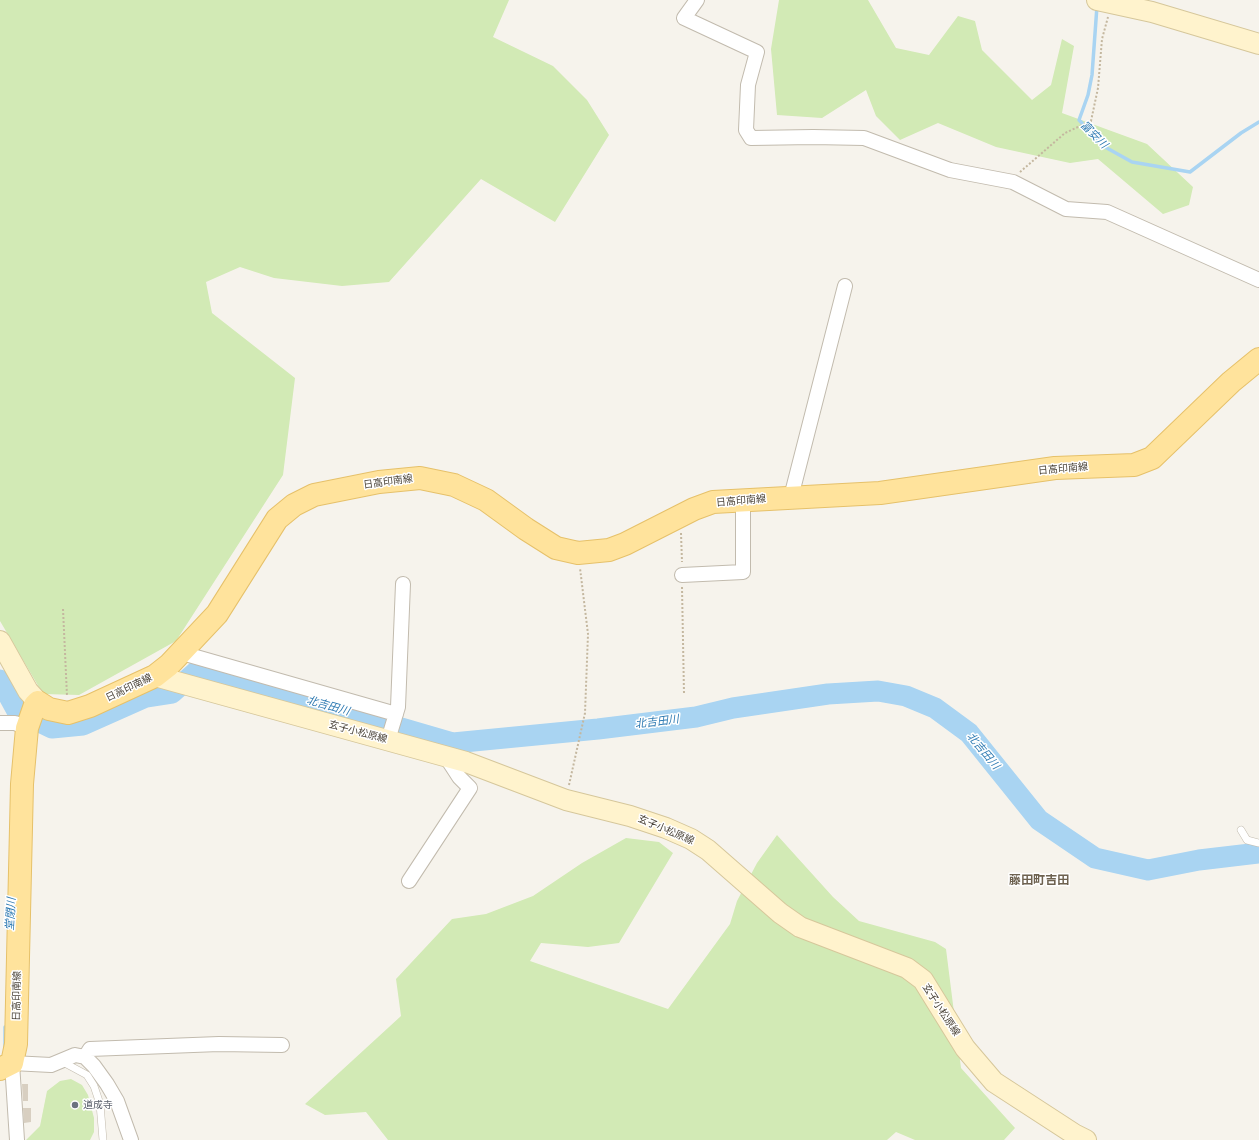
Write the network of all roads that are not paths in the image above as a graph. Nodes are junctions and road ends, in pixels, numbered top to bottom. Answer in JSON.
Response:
{"nodes":[{"id":1,"x":697,"y":0,"type":"edge"},
{"id":2,"x":1108,"y":2,"type":"edge"},
{"id":3,"x":1259,"y":44,"type":"edge"},
{"id":4,"x":1259,"y":280,"type":"edge"},
{"id":5,"x":845,"y":286,"type":"dead end"},
{"id":6,"x":1259,"y":359,"type":"edge"},
{"id":7,"x":791,"y":497,"type":"junction"},
{"id":8,"x":743,"y":500,"type":"junction"},
{"id":9,"x":682,"y":575,"type":"road end"},
{"id":10,"x":403,"y":584,"type":"dead end"},
{"id":11,"x":0,"y":641,"type":"edge"},
{"id":12,"x":182,"y":653,"type":"junction"},
{"id":13,"x":164,"y":678,"type":"junction"},
{"id":14,"x":36,"y":704,"type":"junction"},
{"id":15,"x":396,"y":714,"type":"junction"},
{"id":16,"x":0,"y":724,"type":"edge"},
{"id":17,"x":27,"y":728,"type":"junction"},
{"id":18,"x":388,"y":740,"type":"junction"},
{"id":19,"x":446,"y":756,"type":"junction"},
{"id":20,"x":1241,"y":830,"type":"dead end"},
{"id":21,"x":1259,"y":843,"type":"edge"},
{"id":22,"x":409,"y":881,"type":"dead end"},
{"id":23,"x":282,"y":1044,"type":"dead end"},
{"id":24,"x":85,"y":1057,"type":"junction"},
{"id":25,"x":60,"y":1061,"type":"junction"},
{"id":26,"x":6,"y":1066,"type":"edge"},
{"id":27,"x":17,"y":1140,"type":"edge"},
{"id":28,"x":104,"y":1140,"type":"edge"},
{"id":29,"x":130,"y":1140,"type":"edge"},
{"id":30,"x":1086,"y":1140,"type":"edge"}],
"edges":[{"from":1,"to":4,"type":"street"},
{"from":2,"to":3,"type":"main road"},
{"from":5,"to":7,"type":"street"},
{"from":6,"to":7,"type":"main road","name":"日高印南線"},
{"from":7,"to":8,"type":"main road","name":"日高印南線"},
{"from":8,"to":9,"type":"street"},
{"from":8,"to":12,"type":"main road","name":"日高印南線"},
{"from":10,"to":15,"type":"street"},
{"from":11,"to":14,"type":"main road"},
{"from":12,"to":13,"type":"main road","name":"日高印南線"},
{"from":12,"to":15,"type":"street"},
{"from":13,"to":14,"type":"main road","name":"日高印南線"},
{"from":13,"to":18,"type":"main road","name":"玄子小松原線"},
{"from":14,"to":17,"type":"main road","name":"日高印南線"},
{"from":15,"to":18,"type":"street"},
{"from":16,"to":17,"type":"street"},
{"from":17,"to":26,"type":"main road","name":"日高印南線"},
{"from":18,"to":19,"type":"main road","name":"玄子小松原線"},
{"from":19,"to":22,"type":"street"},
{"from":19,"to":30,"type":"main road","name":"玄子小松原線"},
{"from":20,"to":21,"type":"lane"},
{"from":23,"to":24,"type":"street"},
{"from":24,"to":25,"type":"street"},
{"from":24,"to":29,"type":"street"},
{"from":25,"to":26,"type":"street"},
{"from":25,"to":28,"type":"lane"},
{"from":26,"to":27,"type":"street"}]}
